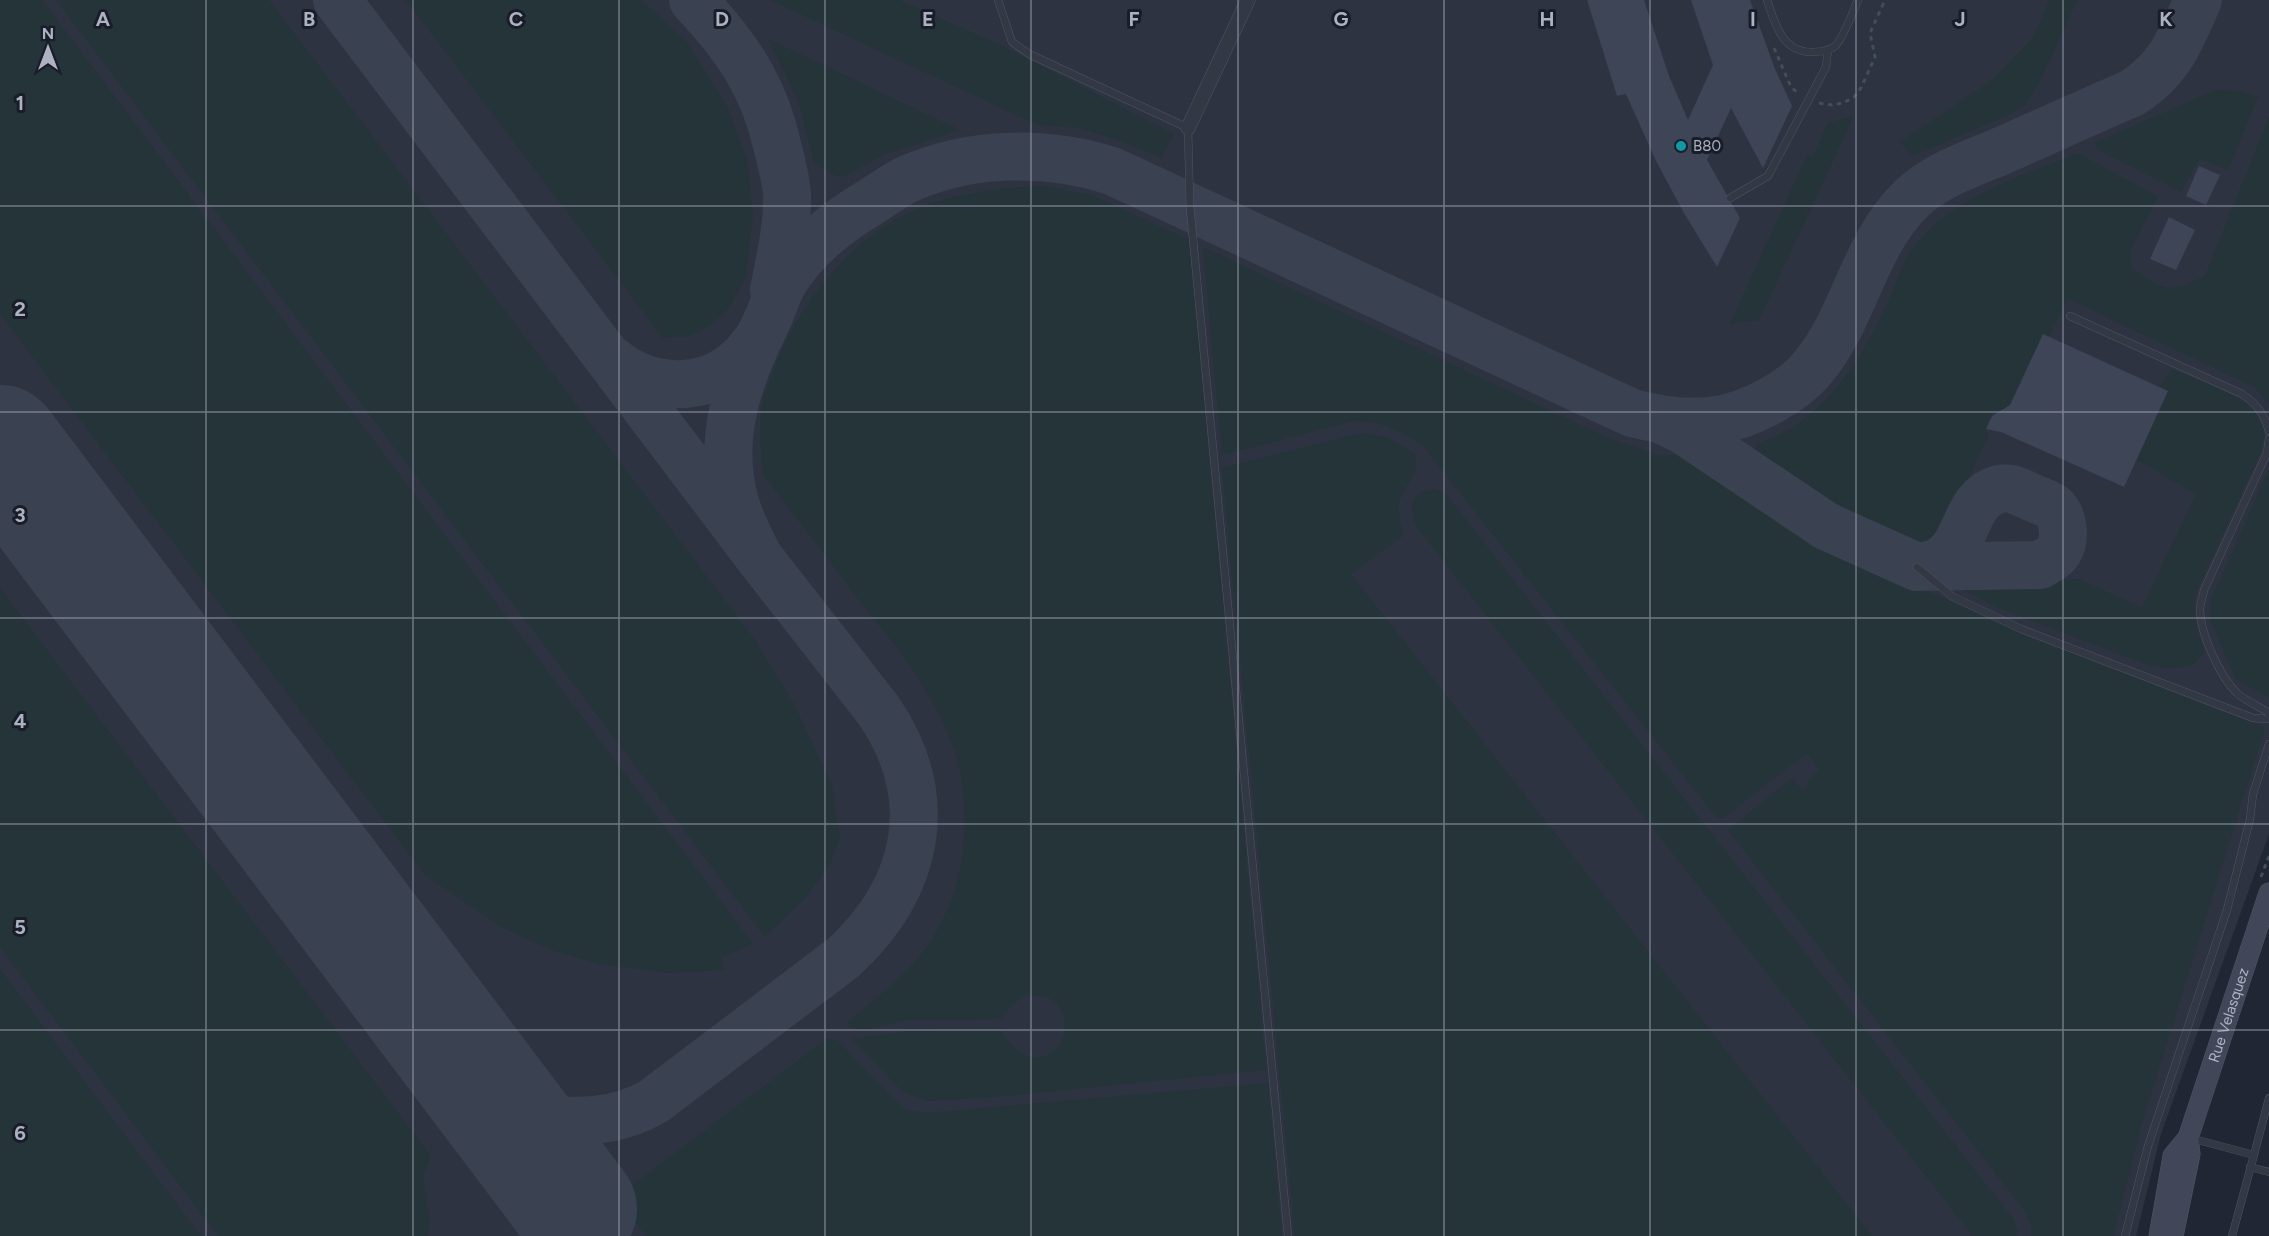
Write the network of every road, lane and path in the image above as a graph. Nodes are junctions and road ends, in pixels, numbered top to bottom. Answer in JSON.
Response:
{"nodes":[{"id":1,"x":998,"y":0,"type":"edge"},
{"id":2,"x":1248,"y":0,"type":"edge"},
{"id":3,"x":1767,"y":0,"type":"edge"},
{"id":4,"x":1858,"y":0,"type":"edge"},
{"id":5,"x":1828,"y":50,"type":"junction"},
{"id":6,"x":1188,"y":128,"type":"junction"},
{"id":7,"x":1730,"y":198,"type":"dead end"},
{"id":8,"x":2070,"y":316,"type":"dead end"},
{"id":9,"x":2269,"y":431,"type":"edge"},
{"id":10,"x":2269,"y":439,"type":"edge"},
{"id":11,"x":1917,"y":567,"type":"dead end"},
{"id":12,"x":2269,"y":713,"type":"edge"},
{"id":13,"x":2269,"y":719,"type":"edge"},
{"id":14,"x":2269,"y":744,"type":"edge"},
{"id":15,"x":2269,"y":893,"type":"edge"},
{"id":16,"x":2269,"y":1098,"type":"edge"},
{"id":17,"x":2188,"y":1138,"type":"junction"},
{"id":18,"x":2254,"y":1155,"type":"junction"},
{"id":19,"x":2250,"y":1167,"type":"junction"},
{"id":20,"x":2269,"y":1172,"type":"edge"},
{"id":21,"x":1288,"y":1236,"type":"edge"},
{"id":22,"x":2125,"y":1236,"type":"edge"},
{"id":23,"x":2159,"y":1236,"type":"edge"},
{"id":24,"x":2173,"y":1236,"type":"edge"},
{"id":25,"x":2232,"y":1236,"type":"edge"}],
"edges":[{"from":1,"to":6,"type":"lane"},
{"from":2,"to":6,"type":"street"},
{"from":3,"to":5,"type":"lane"},
{"from":4,"to":5,"type":"lane"},
{"from":5,"to":7,"type":"lane"},
{"from":6,"to":21,"type":"lane"},
{"from":8,"to":9,"type":"lane"},
{"from":10,"to":12,"type":"lane"},
{"from":11,"to":13,"type":"lane"},
{"from":14,"to":22,"type":"lane"},
{"from":15,"to":17,"type":"street","name":"Rue Velasquez"},
{"from":16,"to":18,"type":"lane"},
{"from":17,"to":18,"type":"lane"},
{"from":17,"to":23,"type":"street","name":"Rue Velasquez"},
{"from":17,"to":24,"type":"street","name":"Rue Velasquez"},
{"from":18,"to":19,"type":"lane"},
{"from":19,"to":20,"type":"lane"},
{"from":19,"to":25,"type":"lane"}]}
